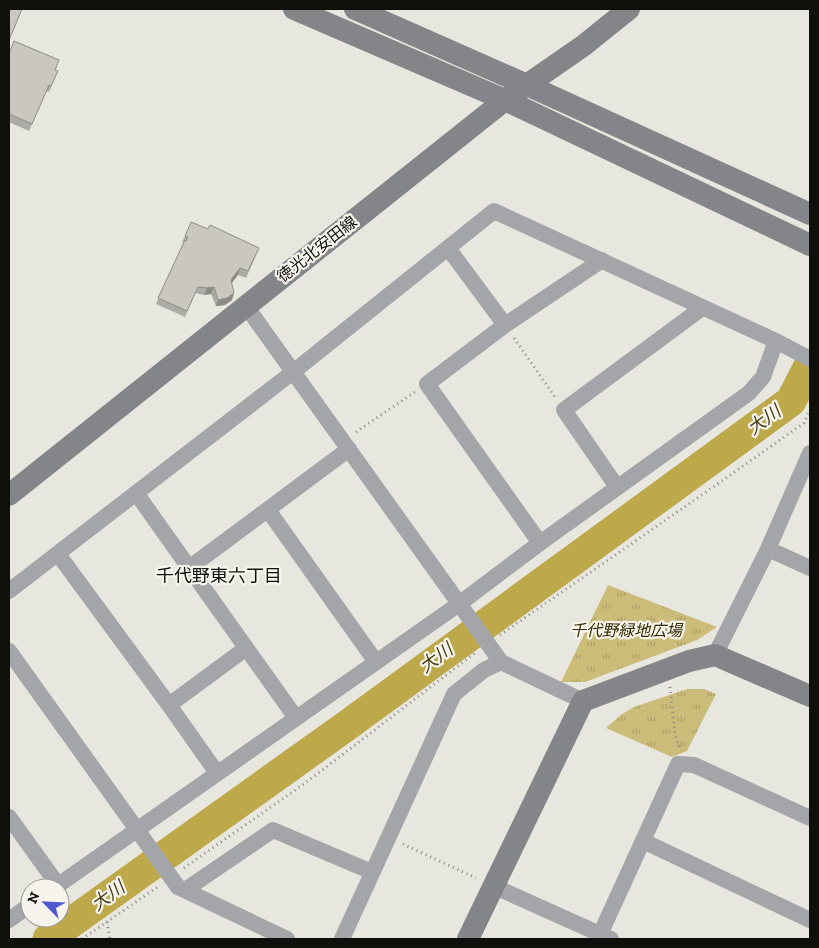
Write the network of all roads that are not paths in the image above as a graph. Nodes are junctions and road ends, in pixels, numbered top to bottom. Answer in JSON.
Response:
{"nodes":[{"id":1,"x":294,"y":9,"type":"edge"},
{"id":2,"x":355,"y":9,"type":"edge"},
{"id":3,"x":629,"y":9,"type":"edge"},
{"id":4,"x":527,"y":85,"type":"junction"},
{"id":5,"x":505,"y":100,"type":"junction"},
{"id":6,"x":810,"y":214,"type":"edge"},
{"id":7,"x":810,"y":245,"type":"edge"},
{"id":8,"x":448,"y":248,"type":"junction"},
{"id":9,"x":602,"y":260,"type":"junction"},
{"id":10,"x":246,"y":306,"type":"junction"},
{"id":11,"x":702,"y":308,"type":"junction"},
{"id":12,"x":506,"y":326,"type":"junction"},
{"id":13,"x":776,"y":341,"type":"junction"},
{"id":14,"x":808,"y":357,"type":"edge"},
{"id":15,"x":293,"y":372,"type":"junction"},
{"id":16,"x":346,"y":445,"type":"junction"},
{"id":17,"x":810,"y":452,"type":"edge"},
{"id":18,"x":617,"y":487,"type":"junction"},
{"id":19,"x":136,"y":493,"type":"junction"},
{"id":20,"x":9,"y":495,"type":"edge"},
{"id":21,"x":268,"y":510,"type":"junction"},
{"id":22,"x":540,"y":543,"type":"junction"},
{"id":23,"x":768,"y":549,"type":"junction"},
{"id":24,"x":58,"y":554,"type":"junction"},
{"id":25,"x":189,"y":568,"type":"junction"},
{"id":26,"x":810,"y":568,"type":"edge"},
{"id":27,"x":9,"y":591,"type":"edge"},
{"id":28,"x":459,"y":604,"type":"junction"},
{"id":29,"x":245,"y":649,"type":"junction"},
{"id":30,"x":9,"y":651,"type":"edge"},
{"id":31,"x":715,"y":655,"type":"junction"},
{"id":32,"x":376,"y":662,"type":"junction"},
{"id":33,"x":500,"y":662,"type":"junction"},
{"id":34,"x":810,"y":696,"type":"edge"},
{"id":35,"x":582,"y":701,"type":"junction"},
{"id":36,"x":169,"y":705,"type":"junction"},
{"id":37,"x":296,"y":718,"type":"junction"},
{"id":38,"x":217,"y":773,"type":"junction"},
{"id":39,"x":9,"y":817,"type":"edge"},
{"id":40,"x":810,"y":818,"type":"edge"},
{"id":41,"x":141,"y":833,"type":"junction"},
{"id":42,"x":643,"y":841,"type":"junction"},
{"id":43,"x":372,"y":872,"type":"junction"},
{"id":44,"x":50,"y":878,"type":"edge"},
{"id":45,"x":70,"y":878,"type":"edge"},
{"id":46,"x":493,"y":886,"type":"junction"},
{"id":47,"x":185,"y":890,"type":"junction"},
{"id":48,"x":20,"y":912,"type":"edge"},
{"id":49,"x":9,"y":920,"type":"edge"},
{"id":50,"x":810,"y":920,"type":"edge"},
{"id":51,"x":603,"y":938,"type":"edge"},
{"id":52,"x":288,"y":939,"type":"edge"},
{"id":53,"x":342,"y":939,"type":"edge"},
{"id":54,"x":468,"y":939,"type":"edge"}],
"edges":[{"from":1,"to":5,"type":"street"},
{"from":2,"to":4,"type":"street"},
{"from":3,"to":4,"type":"street","name":"徳光北安田線"},
{"from":4,"to":5,"type":"street","name":"徳光北安田線"},
{"from":4,"to":6,"type":"street"},
{"from":5,"to":7,"type":"street"},
{"from":5,"to":10,"type":"street","name":"徳光北安田線"},
{"from":8,"to":9,"type":"street"},
{"from":8,"to":12,"type":"street"},
{"from":8,"to":15,"type":"street"},
{"from":9,"to":11,"type":"street"},
{"from":9,"to":12,"type":"street"},
{"from":10,"to":15,"type":"street"},
{"from":10,"to":20,"type":"street","name":"徳光北安田線"},
{"from":11,"to":13,"type":"street"},
{"from":11,"to":18,"type":"street"},
{"from":12,"to":22,"type":"street"},
{"from":13,"to":14,"type":"street"},
{"from":13,"to":18,"type":"street"},
{"from":15,"to":16,"type":"street"},
{"from":15,"to":19,"type":"street"},
{"from":16,"to":21,"type":"street"},
{"from":16,"to":28,"type":"street"},
{"from":17,"to":23,"type":"street"},
{"from":18,"to":22,"type":"street"},
{"from":19,"to":24,"type":"street"},
{"from":19,"to":25,"type":"street"},
{"from":21,"to":25,"type":"street"},
{"from":21,"to":32,"type":"street"},
{"from":22,"to":28,"type":"street"},
{"from":23,"to":26,"type":"street"},
{"from":23,"to":31,"type":"street"},
{"from":24,"to":27,"type":"street"},
{"from":24,"to":36,"type":"street"},
{"from":25,"to":29,"type":"street"},
{"from":28,"to":32,"type":"street"},
{"from":28,"to":33,"type":"street"},
{"from":29,"to":36,"type":"street"},
{"from":29,"to":37,"type":"street"},
{"from":30,"to":41,"type":"street"},
{"from":31,"to":34,"type":"street"},
{"from":31,"to":35,"type":"street"},
{"from":32,"to":37,"type":"street"},
{"from":33,"to":35,"type":"street"},
{"from":33,"to":43,"type":"street"},
{"from":35,"to":46,"type":"street"},
{"from":36,"to":38,"type":"street"},
{"from":37,"to":38,"type":"street"},
{"from":38,"to":41,"type":"street"},
{"from":39,"to":44,"type":"street"},
{"from":40,"to":42,"type":"street"},
{"from":41,"to":45,"type":"street"},
{"from":41,"to":47,"type":"street"},
{"from":42,"to":50,"type":"street"},
{"from":42,"to":51,"type":"street"},
{"from":43,"to":47,"type":"street"},
{"from":43,"to":53,"type":"street"},
{"from":46,"to":51,"type":"street"},
{"from":46,"to":54,"type":"street"},
{"from":47,"to":52,"type":"street"},
{"from":48,"to":49,"type":"street"}]}
